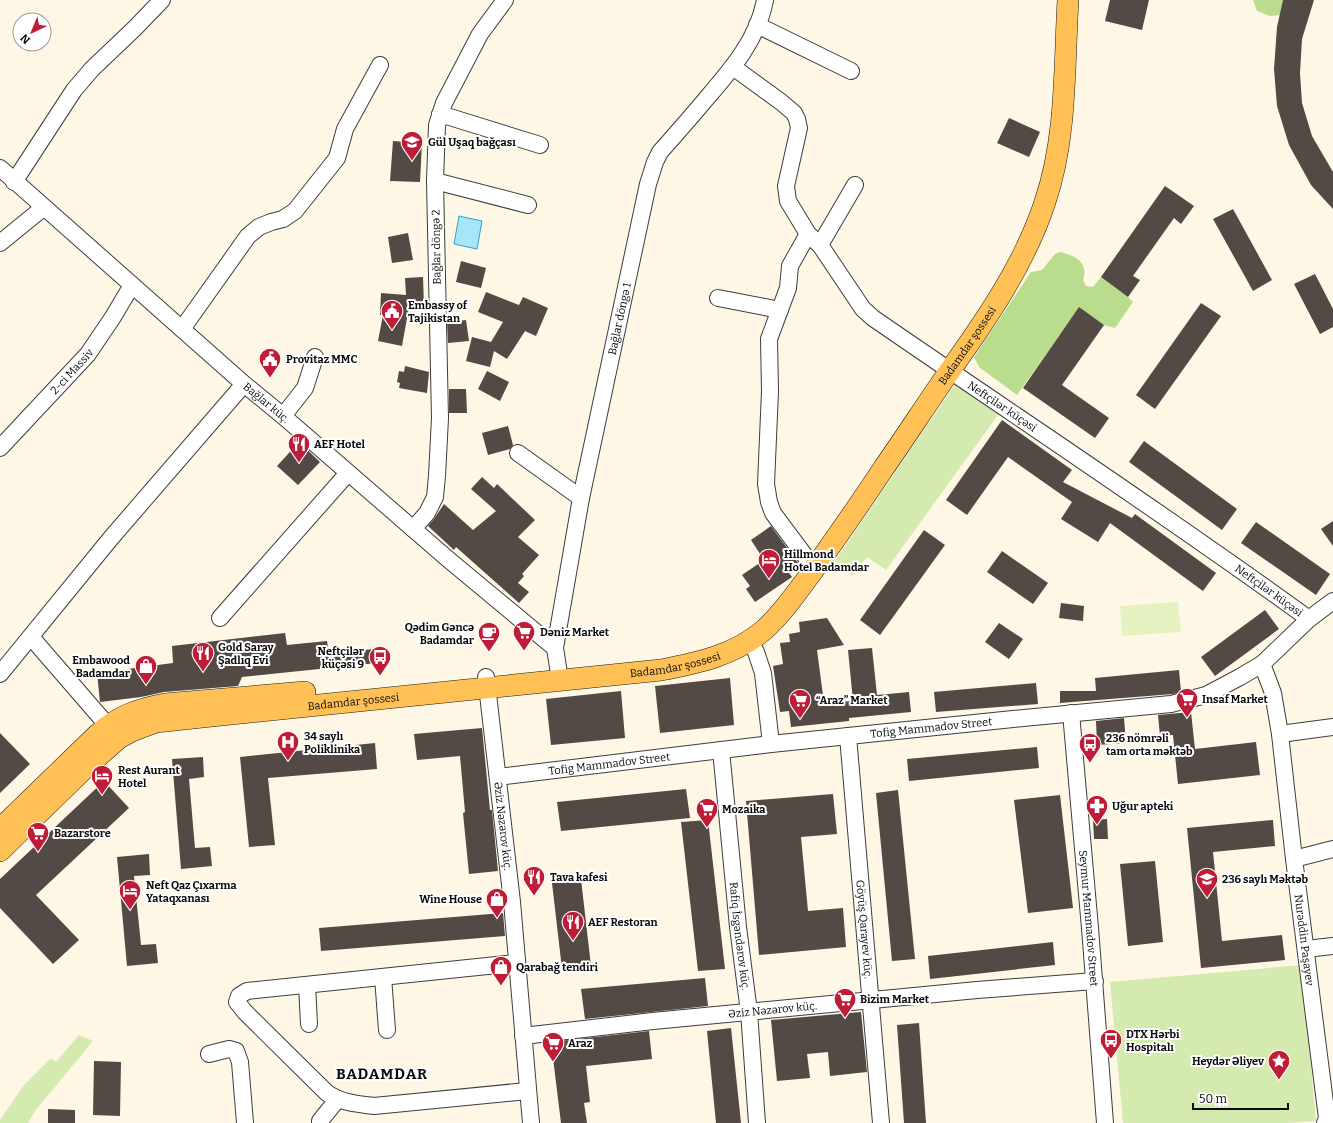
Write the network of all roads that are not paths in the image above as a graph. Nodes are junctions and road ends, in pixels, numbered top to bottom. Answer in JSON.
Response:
{"nodes":[{"id":1,"x":162,"y":0,"type":"edge"},
{"id":2,"x":505,"y":0,"type":"edge"},
{"id":3,"x":764,"y":0,"type":"edge"},
{"id":4,"x":1068,"y":0,"type":"edge"},
{"id":5,"x":757,"y":25,"type":"junction"},
{"id":6,"x":380,"y":65,"type":"dead end"},
{"id":7,"x":734,"y":67,"type":"junction"},
{"id":8,"x":851,"y":71,"type":"dead end"},
{"id":9,"x":440,"y":114,"type":"junction"},
{"id":10,"x":540,"y":145,"type":"dead end"},
{"id":11,"x":0,"y":168,"type":"edge"},
{"id":12,"x":435,"y":181,"type":"junction"},
{"id":13,"x":14,"y":182,"type":"junction"},
{"id":14,"x":855,"y":185,"type":"dead end"},
{"id":15,"x":528,"y":205,"type":"dead end"},
{"id":16,"x":43,"y":208,"type":"junction"},
{"id":17,"x":808,"y":234,"type":"junction"},
{"id":18,"x":0,"y":243,"type":"edge"},
{"id":19,"x":820,"y":245,"type":"junction"},
{"id":20,"x":132,"y":285,"type":"junction"},
{"id":21,"x":718,"y":298,"type":"dead end"},
{"id":22,"x":780,"y":310,"type":"junction"},
{"id":23,"x":182,"y":329,"type":"junction"},
{"id":24,"x":315,"y":357,"type":"dead end"},
{"id":25,"x":950,"y":371,"type":"junction"},
{"id":26,"x":244,"y":384,"type":"junction"},
{"id":27,"x":283,"y":416,"type":"junction"},
{"id":28,"x":0,"y":448,"type":"edge"},
{"id":29,"x":518,"y":453,"type":"dead end"},
{"id":30,"x":348,"y":473,"type":"junction"},
{"id":31,"x":581,"y":498,"type":"junction"},
{"id":32,"x":413,"y":529,"type":"junction"},
{"id":33,"x":814,"y":568,"type":"junction"},
{"id":34,"x":1333,"y":601,"type":"edge"},
{"id":35,"x":220,"y":618,"type":"dead end"},
{"id":36,"x":1309,"y":619,"type":"junction"},
{"id":37,"x":31,"y":636,"type":"junction"},
{"id":38,"x":750,"y":641,"type":"junction"},
{"id":39,"x":555,"y":648,"type":"junction"},
{"id":40,"x":1262,"y":664,"type":"junction"},
{"id":41,"x":0,"y":674,"type":"edge"},
{"id":42,"x":560,"y":675,"type":"junction"},
{"id":43,"x":486,"y":682,"type":"junction"},
{"id":44,"x":1071,"y":713,"type":"junction"},
{"id":45,"x":1333,"y":727,"type":"edge"},
{"id":46,"x":113,"y":732,"type":"junction"},
{"id":47,"x":1280,"y":734,"type":"junction"},
{"id":48,"x":848,"y":736,"type":"junction"},
{"id":49,"x":770,"y":744,"type":"junction"},
{"id":50,"x":721,"y":750,"type":"junction"},
{"id":51,"x":498,"y":777,"type":"junction"},
{"id":52,"x":0,"y":829,"type":"edge"},
{"id":53,"x":1333,"y":849,"type":"edge"},
{"id":54,"x":0,"y":851,"type":"edge"},
{"id":55,"x":1294,"y":859,"type":"junction"},
{"id":56,"x":1333,"y":946,"type":"edge"},
{"id":57,"x":1306,"y":949,"type":"junction"},
{"id":58,"x":516,"y":963,"type":"junction"},
{"id":59,"x":383,"y":977,"type":"junction"},
{"id":60,"x":1095,"y":981,"type":"junction"},
{"id":61,"x":307,"y":984,"type":"junction"},
{"id":62,"x":870,"y":1001,"type":"junction"},
{"id":63,"x":748,"y":1012,"type":"junction"},
{"id":64,"x":309,"y":1024,"type":"dead end"},
{"id":65,"x":386,"y":1030,"type":"dead end"},
{"id":66,"x":523,"y":1036,"type":"junction"},
{"id":67,"x":209,"y":1054,"type":"dead end"},
{"id":68,"x":527,"y":1091,"type":"junction"},
{"id":69,"x":338,"y":1100,"type":"junction"},
{"id":70,"x":244,"y":1123,"type":"edge"},
{"id":71,"x":320,"y":1123,"type":"edge"},
{"id":72,"x":531,"y":1123,"type":"edge"},
{"id":73,"x":757,"y":1123,"type":"edge"},
{"id":74,"x":881,"y":1123,"type":"edge"},
{"id":75,"x":1105,"y":1123,"type":"edge"},
{"id":76,"x":1325,"y":1123,"type":"edge"}],
"edges":[{"from":1,"to":13,"type":"street"},
{"from":2,"to":9,"type":"street","name":"Bağlar döngə 2"},
{"from":3,"to":5,"type":"street","name":"Bağlar döngə 1"},
{"from":4,"to":25,"type":"main road","name":"Badamdar şossesi"},
{"from":5,"to":7,"type":"street","name":"Bağlar döngə 1"},
{"from":5,"to":8,"type":"street"},
{"from":6,"to":23,"type":"street"},
{"from":7,"to":17,"type":"street","name":"Neftçilər küçəsi"},
{"from":7,"to":31,"type":"street","name":"Bağlar döngə 1"},
{"from":9,"to":10,"type":"street"},
{"from":9,"to":12,"type":"street","name":"Bağlar döngə 2"},
{"from":11,"to":13,"type":"street","name":"Bağlar küç."},
{"from":12,"to":15,"type":"street"},
{"from":12,"to":32,"type":"street","name":"Bağlar döngə 2"},
{"from":13,"to":16,"type":"street","name":"Bağlar küç."},
{"from":14,"to":19,"type":"street"},
{"from":16,"to":18,"type":"street"},
{"from":16,"to":20,"type":"street","name":"Bağlar küç."},
{"from":17,"to":19,"type":"street","name":"Neftçilər küçəsi"},
{"from":17,"to":22,"type":"street"},
{"from":19,"to":25,"type":"street","name":"Neftçilər küçəsi"},
{"from":20,"to":23,"type":"street","name":"Bağlar küç."},
{"from":20,"to":28,"type":"street","name":"2-ci Massiv"},
{"from":21,"to":22,"type":"street"},
{"from":22,"to":33,"type":"street"},
{"from":23,"to":26,"type":"street","name":"Bağlar küç."},
{"from":24,"to":27,"type":"street"},
{"from":25,"to":33,"type":"main road","name":"Badamdar şossesi"},
{"from":25,"to":36,"type":"street","name":"Neftçilər küçəsi"},
{"from":26,"to":27,"type":"street","name":"Bağlar küç."},
{"from":26,"to":37,"type":"street"},
{"from":27,"to":30,"type":"street","name":"Bağlar küç."},
{"from":29,"to":31,"type":"street"},
{"from":30,"to":32,"type":"street","name":"Bağlar küç."},
{"from":30,"to":35,"type":"street"},
{"from":31,"to":39,"type":"street","name":"Bağlar döngə 1"},
{"from":32,"to":39,"type":"street","name":"Bağlar küç."},
{"from":33,"to":38,"type":"main road","name":"Badamdar şossesi"},
{"from":34,"to":36,"type":"street","name":"Tofig Mammadov Street"},
{"from":36,"to":40,"type":"street","name":"Tofig Mammadov Street"},
{"from":37,"to":41,"type":"street"},
{"from":37,"to":46,"type":"street"},
{"from":38,"to":42,"type":"main road","name":"Badamdar şossesi"},
{"from":38,"to":49,"type":"street"},
{"from":39,"to":42,"type":"street","name":"Bağlar döngə 1"},
{"from":40,"to":44,"type":"street","name":"Tofig Mammadov Street"},
{"from":40,"to":47,"type":"street","name":"Nurəddin Paşayev"},
{"from":42,"to":43,"type":"main road","name":"Badamdar şossesi"},
{"from":43,"to":46,"type":"main road","name":"Badamdar şossesi"},
{"from":43,"to":51,"type":"street","name":"Əziz Nəzərov küç."},
{"from":44,"to":48,"type":"street","name":"Tofig Mammadov Street"},
{"from":44,"to":60,"type":"street","name":"Seymur Mammadov Street"},
{"from":45,"to":47,"type":"street"},
{"from":46,"to":52,"type":"main road","name":"Badamdar şossesi"},
{"from":46,"to":54,"type":"main road","name":"Badamdar şossesi"},
{"from":47,"to":55,"type":"street","name":"Nurəddin Paşayev"},
{"from":48,"to":49,"type":"street","name":"Tofig Mammadov Street"},
{"from":48,"to":62,"type":"street","name":"Göyüş Qarayev küç."},
{"from":49,"to":50,"type":"street","name":"Tofig Mammadov Street"},
{"from":50,"to":51,"type":"street","name":"Tofig Mammadov Street"},
{"from":50,"to":63,"type":"street","name":"Rafiq İsgəndərov küç."},
{"from":51,"to":58,"type":"street","name":"Əziz Nəzərov küç."},
{"from":53,"to":55,"type":"street"},
{"from":55,"to":57,"type":"street","name":"Nurəddin Paşayev"},
{"from":56,"to":57,"type":"street"},
{"from":57,"to":76,"type":"street","name":"Nurəddin Paşayev"},
{"from":58,"to":59,"type":"street"},
{"from":58,"to":66,"type":"street","name":"Əziz Nəzərov küç."},
{"from":59,"to":61,"type":"street"},
{"from":59,"to":65,"type":"street"},
{"from":60,"to":62,"type":"street","name":"Əziz Nəzərov küç."},
{"from":60,"to":75,"type":"street","name":"Seymur Mammadov Street"},
{"from":61,"to":64,"type":"street"},
{"from":61,"to":69,"type":"street"},
{"from":62,"to":63,"type":"street","name":"Əziz Nəzərov küç."},
{"from":62,"to":74,"type":"street","name":"Göyüş Qarayev küç."},
{"from":63,"to":66,"type":"street","name":"Əziz Nəzərov küç."},
{"from":63,"to":73,"type":"street","name":"Rafiq İsgəndərov küç."},
{"from":66,"to":68,"type":"street","name":"Əziz Nəzərov küç."},
{"from":67,"to":70,"type":"street"},
{"from":68,"to":69,"type":"street"},
{"from":68,"to":72,"type":"street","name":"Əziz Nəzərov küç."},
{"from":69,"to":71,"type":"street"}]}
